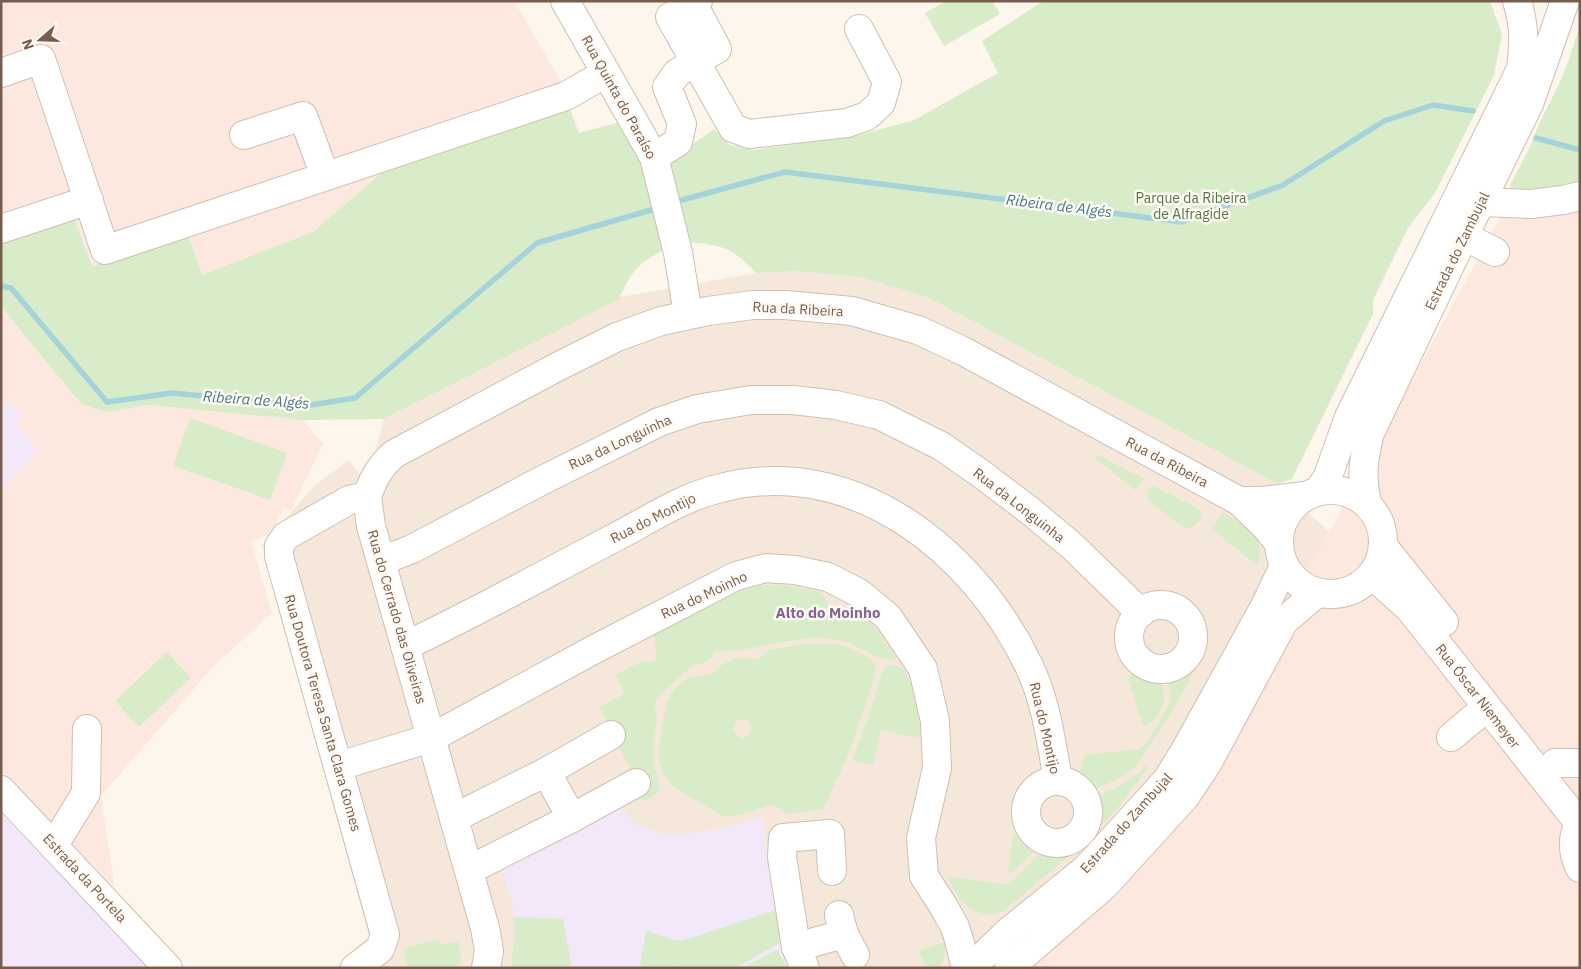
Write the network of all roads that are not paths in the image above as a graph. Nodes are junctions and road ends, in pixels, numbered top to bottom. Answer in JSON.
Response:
{"nodes":[{"id":1,"x":565,"y":1,"type":"edge"},
{"id":2,"x":1517,"y":1,"type":"edge"},
{"id":3,"x":1565,"y":1,"type":"edge"},
{"id":4,"x":695,"y":3,"type":"edge"},
{"id":5,"x":859,"y":29,"type":"dead end"},
{"id":6,"x":695,"y":61,"type":"junction"},
{"id":7,"x":606,"y":72,"type":"junction"},
{"id":8,"x":1,"y":73,"type":"edge"},
{"id":9,"x":244,"y":135,"type":"dead end"},
{"id":10,"x":654,"y":157,"type":"junction"},
{"id":11,"x":325,"y":176,"type":"junction"},
{"id":12,"x":1580,"y":196,"type":"edge"},
{"id":13,"x":89,"y":200,"type":"junction"},
{"id":14,"x":1481,"y":202,"type":"junction"},
{"id":15,"x":1,"y":229,"type":"edge"},
{"id":16,"x":1464,"y":236,"type":"junction"},
{"id":17,"x":1494,"y":252,"type":"dead end"},
{"id":18,"x":688,"y":314,"type":"junction"},
{"id":19,"x":1312,"y":493,"type":"junction"},
{"id":20,"x":366,"y":496,"type":"junction"},
{"id":21,"x":1239,"y":501,"type":"junction"},
{"id":22,"x":1366,"y":503,"type":"junction"},
{"id":23,"x":1383,"y":546,"type":"junction"},
{"id":24,"x":1281,"y":554,"type":"junction"},
{"id":25,"x":381,"y":561,"type":"junction"},
{"id":26,"x":1372,"y":575,"type":"junction"},
{"id":27,"x":1317,"y":593,"type":"junction"},
{"id":28,"x":1141,"y":612,"type":"dead end"},
{"id":29,"x":405,"y":646,"type":"junction"},
{"id":30,"x":1487,"y":707,"type":"junction"},
{"id":31,"x":87,"y":730,"type":"dead end"},
{"id":32,"x":611,"y":736,"type":"dead end"},
{"id":33,"x":1451,"y":737,"type":"dead end"},
{"id":34,"x":431,"y":738,"type":"junction"},
{"id":35,"x":1568,"y":763,"type":"edge"},
{"id":36,"x":339,"y":766,"type":"junction"},
{"id":37,"x":546,"y":772,"type":"junction"},
{"id":38,"x":1058,"y":780,"type":"dead end"},
{"id":39,"x":636,"y":783,"type":"dead end"},
{"id":40,"x":1,"y":790,"type":"edge"},
{"id":41,"x":1580,"y":794,"type":"edge"},
{"id":42,"x":454,"y":818,"type":"junction"},
{"id":43,"x":572,"y":818,"type":"junction"},
{"id":44,"x":1579,"y":822,"type":"edge"},
{"id":45,"x":54,"y":845,"type":"junction"},
{"id":46,"x":1580,"y":868,"type":"edge"},
{"id":47,"x":468,"y":870,"type":"junction"},
{"id":48,"x":832,"y":871,"type":"dead end"},
{"id":49,"x":846,"y":935,"type":"dead end"},
{"id":50,"x":800,"y":957,"type":"edge"},
{"id":51,"x":168,"y":968,"type":"edge"},
{"id":52,"x":356,"y":968,"type":"edge"},
{"id":53,"x":486,"y":968,"type":"edge"},
{"id":54,"x":966,"y":968,"type":"edge"},
{"id":55,"x":971,"y":968,"type":"edge"},
{"id":56,"x":1009,"y":968,"type":"edge"}],
"edges":[{"from":1,"to":7,"type":"street","name":"Rua Quinta do Paraíso"},
{"from":2,"to":19,"type":"street","name":"Estrada do Zambujal"},
{"from":3,"to":14,"type":"street","name":"Estrada do Zambujal"},
{"from":4,"to":6,"type":"street"},
{"from":5,"to":6,"type":"street"},
{"from":6,"to":10,"type":"street"},
{"from":7,"to":10,"type":"street","name":"Rua Quinta do Paraíso"},
{"from":7,"to":11,"type":"street"},
{"from":8,"to":13,"type":"street"},
{"from":9,"to":11,"type":"street"},
{"from":10,"to":18,"type":"street","name":"Rua Quinta do Paraíso"},
{"from":11,"to":13,"type":"street"},
{"from":12,"to":14,"type":"street"},
{"from":13,"to":15,"type":"street"},
{"from":14,"to":16,"type":"street","name":"Estrada do Zambujal"},
{"from":16,"to":17,"type":"street"},
{"from":16,"to":22,"type":"street","name":"Estrada do Zambujal"},
{"from":18,"to":20,"type":"street","name":"Rua da Ribeira"},
{"from":18,"to":21,"type":"street","name":"Rua da Ribeira"},
{"from":19,"to":21,"type":"street","name":"Rua da Ribeira"},
{"from":19,"to":22,"type":"street"},
{"from":19,"to":24,"type":"street"},
{"from":20,"to":25,"type":"street","name":"Rua do Cerrado das Oliveiras"},
{"from":20,"to":36,"type":"street","name":"Rua Doutora Teresa Santa Clara Gomes"},
{"from":21,"to":24,"type":"street","name":"Rua da Ribeira"},
{"from":22,"to":23,"type":"street"},
{"from":23,"to":26,"type":"street"},
{"from":23,"to":35,"type":"street","name":"Rua Óscar Niemeyer"},
{"from":24,"to":27,"type":"street"},
{"from":24,"to":55,"type":"street","name":"Estrada do Zambujal"},
{"from":25,"to":28,"type":"street","name":"Rua da Longuinha"},
{"from":25,"to":29,"type":"street","name":"Rua do Cerrado das Oliveiras"},
{"from":26,"to":27,"type":"street"},
{"from":26,"to":30,"type":"street","name":"Rua Óscar Niemeyer"},
{"from":27,"to":56,"type":"street","name":"Estrada do Zambujal"},
{"from":29,"to":34,"type":"street","name":"Rua do Cerrado das Oliveiras"},
{"from":29,"to":38,"type":"street","name":"Rua do Montijo"},
{"from":30,"to":33,"type":"street"},
{"from":30,"to":44,"type":"street","name":"Rua Óscar Niemeyer"},
{"from":31,"to":45,"type":"street"},
{"from":32,"to":37,"type":"street"},
{"from":34,"to":36,"type":"street"},
{"from":34,"to":42,"type":"street","name":"Rua do Cerrado das Oliveiras"},
{"from":34,"to":54,"type":"street","name":"Rua do Moinho"},
{"from":35,"to":41,"type":"street","name":"Rua Óscar Niemeyer"},
{"from":36,"to":52,"type":"street","name":"Rua Doutora Teresa Santa Clara Gomes"},
{"from":37,"to":42,"type":"street"},
{"from":37,"to":43,"type":"street"},
{"from":39,"to":43,"type":"street"},
{"from":40,"to":45,"type":"street","name":"Estrada da Portela"},
{"from":42,"to":47,"type":"street","name":"Rua do Cerrado das Oliveiras"},
{"from":43,"to":47,"type":"street"},
{"from":44,"to":46,"type":"street"},
{"from":45,"to":51,"type":"street","name":"Estrada da Portela"},
{"from":47,"to":53,"type":"street","name":"Rua do Cerrado das Oliveiras"},
{"from":48,"to":50,"type":"street"},
{"from":49,"to":50,"type":"street"}]}
